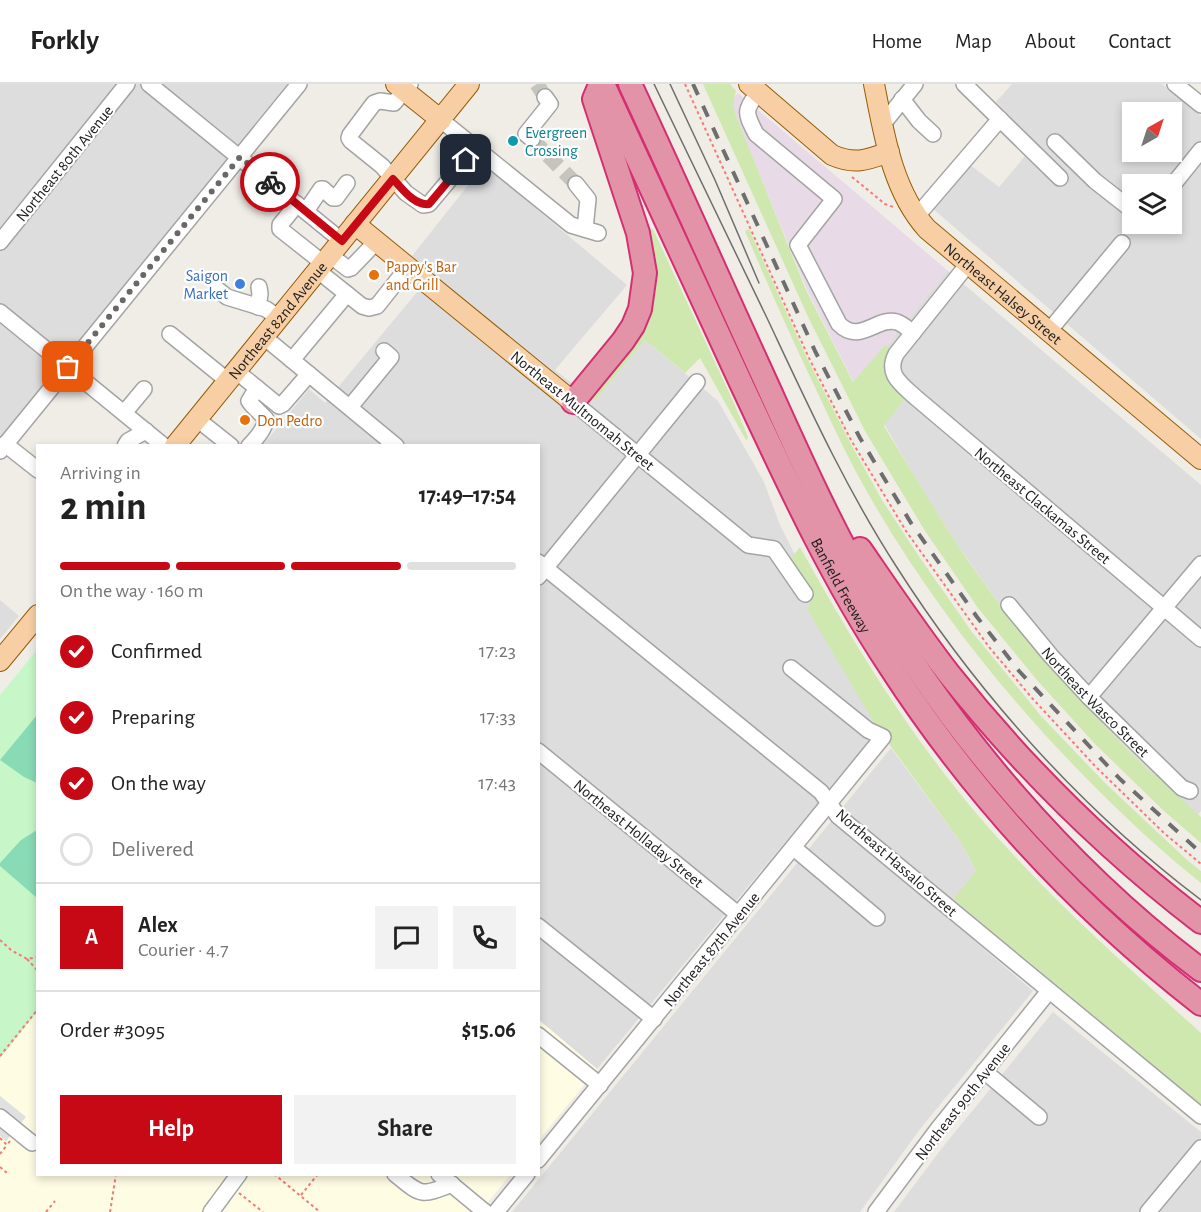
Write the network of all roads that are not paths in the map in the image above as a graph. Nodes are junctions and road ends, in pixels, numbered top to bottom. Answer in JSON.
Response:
{"nodes":[{"id":1,"x":127,"y":84,"type":"edge"},
{"id":2,"x":149,"y":84,"type":"edge"},
{"id":3,"x":299,"y":84,"type":"edge"},
{"id":4,"x":469,"y":84,"type":"edge"},
{"id":5,"x":602,"y":84,"type":"edge"},
{"id":6,"x":630,"y":84,"type":"edge"},
{"id":7,"x":874,"y":84,"type":"edge"},
{"id":8,"x":915,"y":84,"type":"edge"},
{"id":9,"x":964,"y":84,"type":"edge"},
{"id":10,"x":1175,"y":84,"type":"edge"},
{"id":11,"x":403,"y":86,"type":"edge"},
{"id":12,"x":754,"y":89,"type":"edge"},
{"id":13,"x":545,"y":97,"type":"dead end"},
{"id":14,"x":902,"y":99,"type":"junction"},
{"id":15,"x":1201,"y":105,"type":"edge"},
{"id":16,"x":1000,"y":119,"type":"junction"},
{"id":17,"x":441,"y":120,"type":"junction"},
{"id":18,"x":882,"y":125,"type":"junction"},
{"id":19,"x":933,"y":134,"type":"dead end"},
{"id":20,"x":532,"y":139,"type":"dead end"},
{"id":21,"x":1054,"y":142,"type":"dead end"},
{"id":22,"x":476,"y":148,"type":"junction"},
{"id":23,"x":1201,"y":150,"type":"edge"},
{"id":24,"x":889,"y":152,"type":"junction"},
{"id":25,"x":240,"y":157,"type":"junction"},
{"id":26,"x":1182,"y":174,"type":"edge"},
{"id":27,"x":1060,"y":178,"type":"dead end"},
{"id":28,"x":393,"y":179,"type":"junction"},
{"id":29,"x":347,"y":183,"type":"dead end"},
{"id":30,"x":576,"y":184,"type":"tunnel mouth"},
{"id":31,"x":1122,"y":202,"type":"edge"},
{"id":32,"x":302,"y":208,"type":"junction"},
{"id":33,"x":916,"y":217,"type":"junction"},
{"id":34,"x":355,"y":224,"type":"junction"},
{"id":35,"x":377,"y":241,"type":"junction"},
{"id":36,"x":0,"y":242,"type":"edge"},
{"id":37,"x":1122,"y":243,"type":"dead end"},
{"id":38,"x":328,"y":257,"type":"junction"},
{"id":39,"x":968,"y":264,"type":"junction"},
{"id":40,"x":408,"y":267,"type":"junction"},
{"id":41,"x":259,"y":287,"type":"dead end"},
{"id":42,"x":217,"y":289,"type":"dead end"},
{"id":43,"x":347,"y":294,"type":"junction"},
{"id":44,"x":258,"y":307,"type":"junction"},
{"id":45,"x":0,"y":312,"type":"edge"},
{"id":46,"x":279,"y":318,"type":"junction"},
{"id":47,"x":1049,"y":331,"type":"junction"},
{"id":48,"x":913,"y":333,"type":"junction"},
{"id":49,"x":170,"y":334,"type":"dead end"},
{"id":50,"x":264,"y":337,"type":"junction"},
{"id":51,"x":384,"y":351,"type":"dead end"},
{"id":52,"x":292,"y":360,"type":"junction"},
{"id":53,"x":68,"y":367,"type":"junction"},
{"id":54,"x":309,"y":374,"type":"junction"},
{"id":55,"x":232,"y":376,"type":"junction"},
{"id":56,"x":697,"y":382,"type":"dead end"},
{"id":57,"x":257,"y":388,"type":"junction"},
{"id":58,"x":144,"y":389,"type":"dead end"},
{"id":59,"x":573,"y":402,"type":"junction"},
{"id":60,"x":283,"y":404,"type":"junction"},
{"id":61,"x":350,"y":407,"type":"junction"},
{"id":62,"x":124,"y":413,"type":"junction"},
{"id":63,"x":195,"y":421,"type":"junction"},
{"id":64,"x":146,"y":431,"type":"junction"},
{"id":65,"x":126,"y":444,"type":"edge"},
{"id":66,"x":162,"y":444,"type":"edge"},
{"id":67,"x":177,"y":444,"type":"edge"},
{"id":68,"x":219,"y":444,"type":"edge"},
{"id":69,"x":228,"y":444,"type":"edge"},
{"id":70,"x":251,"y":444,"type":"edge"},
{"id":71,"x":257,"y":444,"type":"edge"},
{"id":72,"x":394,"y":444,"type":"edge"},
{"id":73,"x":3,"y":447,"type":"edge"},
{"id":74,"x":638,"y":455,"type":"junction"},
{"id":75,"x":1201,"y":459,"type":"edge"},
{"id":76,"x":36,"y":469,"type":"edge"},
{"id":77,"x":807,"y":473,"type":"junction"},
{"id":78,"x":1201,"y":564,"type":"edge"},
{"id":79,"x":541,"y":569,"type":"edge"},
{"id":80,"x":805,"y":594,"type":"dead end"},
{"id":81,"x":1009,"y":605,"type":"dead end"},
{"id":82,"x":1164,"y":608,"type":"junction"},
{"id":83,"x":36,"y":617,"type":"edge"},
{"id":84,"x":1201,"y":639,"type":"edge"},
{"id":85,"x":0,"y":661,"type":"edge"},
{"id":86,"x":791,"y":668,"type":"dead end"},
{"id":87,"x":1089,"y":697,"type":"junction"},
{"id":88,"x":540,"y":753,"type":"edge"},
{"id":89,"x":1190,"y":791,"type":"dead end"},
{"id":90,"x":830,"y":804,"type":"junction"},
{"id":91,"x":794,"y":848,"type":"junction"},
{"id":92,"x":739,"y":915,"type":"junction"},
{"id":93,"x":877,"y":918,"type":"dead end"},
{"id":94,"x":1201,"y":922,"type":"edge"},
{"id":95,"x":540,"y":928,"type":"edge"},
{"id":96,"x":1201,"y":970,"type":"edge"},
{"id":97,"x":1049,"y":991,"type":"junction"},
{"id":98,"x":1201,"y":1004,"type":"edge"},
{"id":99,"x":654,"y":1019,"type":"junction"},
{"id":100,"x":540,"y":1037,"type":"edge"},
{"id":101,"x":984,"y":1071,"type":"junction"},
{"id":102,"x":600,"y":1085,"type":"junction"},
{"id":103,"x":1201,"y":1116,"type":"edge"},
{"id":104,"x":0,"y":1117,"type":"edge"},
{"id":105,"x":1039,"y":1117,"type":"dead end"},
{"id":106,"x":32,"y":1143,"type":"dead end"},
{"id":107,"x":1201,"y":1148,"type":"edge"},
{"id":108,"x":540,"y":1158,"type":"edge"},
{"id":109,"x":398,"y":1176,"type":"edge"},
{"id":110,"x":442,"y":1176,"type":"edge"},
{"id":111,"x":525,"y":1176,"type":"edge"},
{"id":112,"x":236,"y":1178,"type":"edge"},
{"id":113,"x":452,"y":1184,"type":"junction"},
{"id":114,"x":211,"y":1212,"type":"edge"},
{"id":115,"x":485,"y":1212,"type":"edge"},
{"id":116,"x":496,"y":1212,"type":"edge"},
{"id":117,"x":876,"y":1212,"type":"edge"},
{"id":118,"x":1148,"y":1212,"type":"edge"}],
"edges":[{"from":1,"to":36,"type":"street","name":"Northeast 80th Avenue"},
{"from":2,"to":25,"type":"street"},
{"from":3,"to":25,"type":"street"},
{"from":4,"to":17,"type":"main road","name":"Northeast 82nd Avenue"},
{"from":5,"to":59,"type":"highway"},
{"from":5,"to":98,"type":"highway","name":"Banfield Freeway"},
{"from":6,"to":77,"type":"highway","name":"Banfield Freeway"},
{"from":7,"to":18,"type":"main road","name":"Northeast Halsey Street"},
{"from":8,"to":14,"type":"street"},
{"from":9,"to":16,"type":"street"},
{"from":10,"to":15,"type":"street"},
{"from":11,"to":17,"type":"main road"},
{"from":11,"to":28,"type":"street"},
{"from":12,"to":24,"type":"main road"},
{"from":12,"to":48,"type":"street"},
{"from":13,"to":20,"type":"street"},
{"from":14,"to":18,"type":"street"},
{"from":14,"to":19,"type":"street"},
{"from":16,"to":27,"type":"street"},
{"from":16,"to":33,"type":"street"},
{"from":17,"to":22,"type":"street"},
{"from":17,"to":28,"type":"main road","name":"Northeast 82nd Avenue"},
{"from":18,"to":24,"type":"main road","name":"Northeast Halsey Street"},
{"from":21,"to":31,"type":"street"},
{"from":22,"to":28,"type":"street"},
{"from":22,"to":30,"type":"street"},
{"from":23,"to":26,"type":"street"},
{"from":24,"to":33,"type":"main road","name":"Northeast Halsey Street"},
{"from":25,"to":32,"type":"street"},
{"from":25,"to":53,"type":"street"},
{"from":28,"to":34,"type":"main road","name":"Northeast 82nd Avenue"},
{"from":29,"to":32,"type":"street"},
{"from":32,"to":38,"type":"street"},
{"from":32,"to":38,"type":"street"},
{"from":33,"to":39,"type":"main road","name":"Northeast Halsey Street"},
{"from":34,"to":35,"type":"main road","name":"Northeast Multnomah Street"},
{"from":34,"to":38,"type":"main road","name":"Northeast 82nd Avenue"},
{"from":35,"to":38,"type":"street"},
{"from":35,"to":40,"type":"main road","name":"Northeast Multnomah Street"},
{"from":37,"to":47,"type":"street"},
{"from":38,"to":43,"type":"street"},
{"from":38,"to":46,"type":"main road","name":"Northeast 82nd Avenue"},
{"from":39,"to":47,"type":"main road","name":"Northeast Halsey Street"},
{"from":39,"to":48,"type":"street"},
{"from":40,"to":43,"type":"street"},
{"from":40,"to":59,"type":"main road","name":"Northeast Multnomah Street"},
{"from":41,"to":44,"type":"street"},
{"from":42,"to":44,"type":"street"},
{"from":43,"to":52,"type":"street"},
{"from":44,"to":46,"type":"street"},
{"from":45,"to":53,"type":"street"},
{"from":46,"to":50,"type":"main road","name":"Northeast 82nd Avenue"},
{"from":47,"to":75,"type":"main road","name":"Northeast Halsey Street"},
{"from":48,"to":82,"type":"street","name":"Northeast Clackamas Street"},
{"from":49,"to":55,"type":"street"},
{"from":50,"to":52,"type":"street"},
{"from":50,"to":55,"type":"main road","name":"Northeast 82nd Avenue"},
{"from":51,"to":61,"type":"street"},
{"from":52,"to":54,"type":"street"},
{"from":53,"to":62,"type":"street"},
{"from":53,"to":73,"type":"street"},
{"from":54,"to":60,"type":"street"},
{"from":54,"to":61,"type":"street"},
{"from":55,"to":57,"type":"street"},
{"from":55,"to":63,"type":"main road","name":"Northeast 82nd Avenue"},
{"from":56,"to":74,"type":"street"},
{"from":57,"to":60,"type":"street"},
{"from":57,"to":70,"type":"street"},
{"from":58,"to":62,"type":"street"},
{"from":59,"to":74,"type":"street","name":"Northeast Multnomah Street"},
{"from":60,"to":71,"type":"street"},
{"from":61,"to":72,"type":"street"},
{"from":62,"to":64,"type":"street"},
{"from":63,"to":67,"type":"main road","name":"Northeast 82nd Avenue"},
{"from":63,"to":68,"type":"street"},
{"from":63,"to":69,"type":"street"},
{"from":64,"to":65,"type":"street"},
{"from":64,"to":66,"type":"street"},
{"from":73,"to":76,"type":"street"},
{"from":74,"to":79,"type":"street"},
{"from":74,"to":80,"type":"street","name":"Northeast Multnomah Street"},
{"from":77,"to":94,"type":"highway"},
{"from":77,"to":96,"type":"highway","name":"Banfield Freeway"},
{"from":78,"to":82,"type":"street"},
{"from":79,"to":90,"type":"street","name":"Northeast Hassalo Street"},
{"from":81,"to":87,"type":"street","name":"Northeast Wasco Street"},
{"from":82,"to":84,"type":"street","name":"Northeast Clackamas Street"},
{"from":82,"to":87,"type":"street"},
{"from":83,"to":85,"type":"main road"},
{"from":86,"to":90,"type":"street","name":"Northeast 87th Avenue"},
{"from":87,"to":89,"type":"street","name":"Northeast Wasco Street"},
{"from":88,"to":92,"type":"street","name":"Northeast Holladay Street"},
{"from":90,"to":91,"type":"street","name":"Northeast 87th Avenue"},
{"from":90,"to":97,"type":"street","name":"Northeast Hassalo Street"},
{"from":91,"to":92,"type":"street","name":"Northeast 87th Avenue"},
{"from":91,"to":93,"type":"street"},
{"from":92,"to":99,"type":"street","name":"Northeast 87th Avenue"},
{"from":95,"to":99,"type":"street"},
{"from":97,"to":101,"type":"street","name":"Northeast 90th Avenue"},
{"from":97,"to":103,"type":"street","name":"Northeast Hassalo Street"},
{"from":99,"to":102,"type":"street","name":"Northeast 87th Avenue"},
{"from":100,"to":102,"type":"street"},
{"from":101,"to":105,"type":"street"},
{"from":101,"to":117,"type":"street","name":"Northeast 90th Avenue"},
{"from":102,"to":108,"type":"street","name":"Northeast 87th Avenue"},
{"from":104,"to":106,"type":"street"},
{"from":107,"to":118,"type":"street"},
{"from":109,"to":113,"type":"street"},
{"from":110,"to":113,"type":"street"},
{"from":111,"to":116,"type":"street"},
{"from":112,"to":114,"type":"street"},
{"from":113,"to":115,"type":"street"}]}
